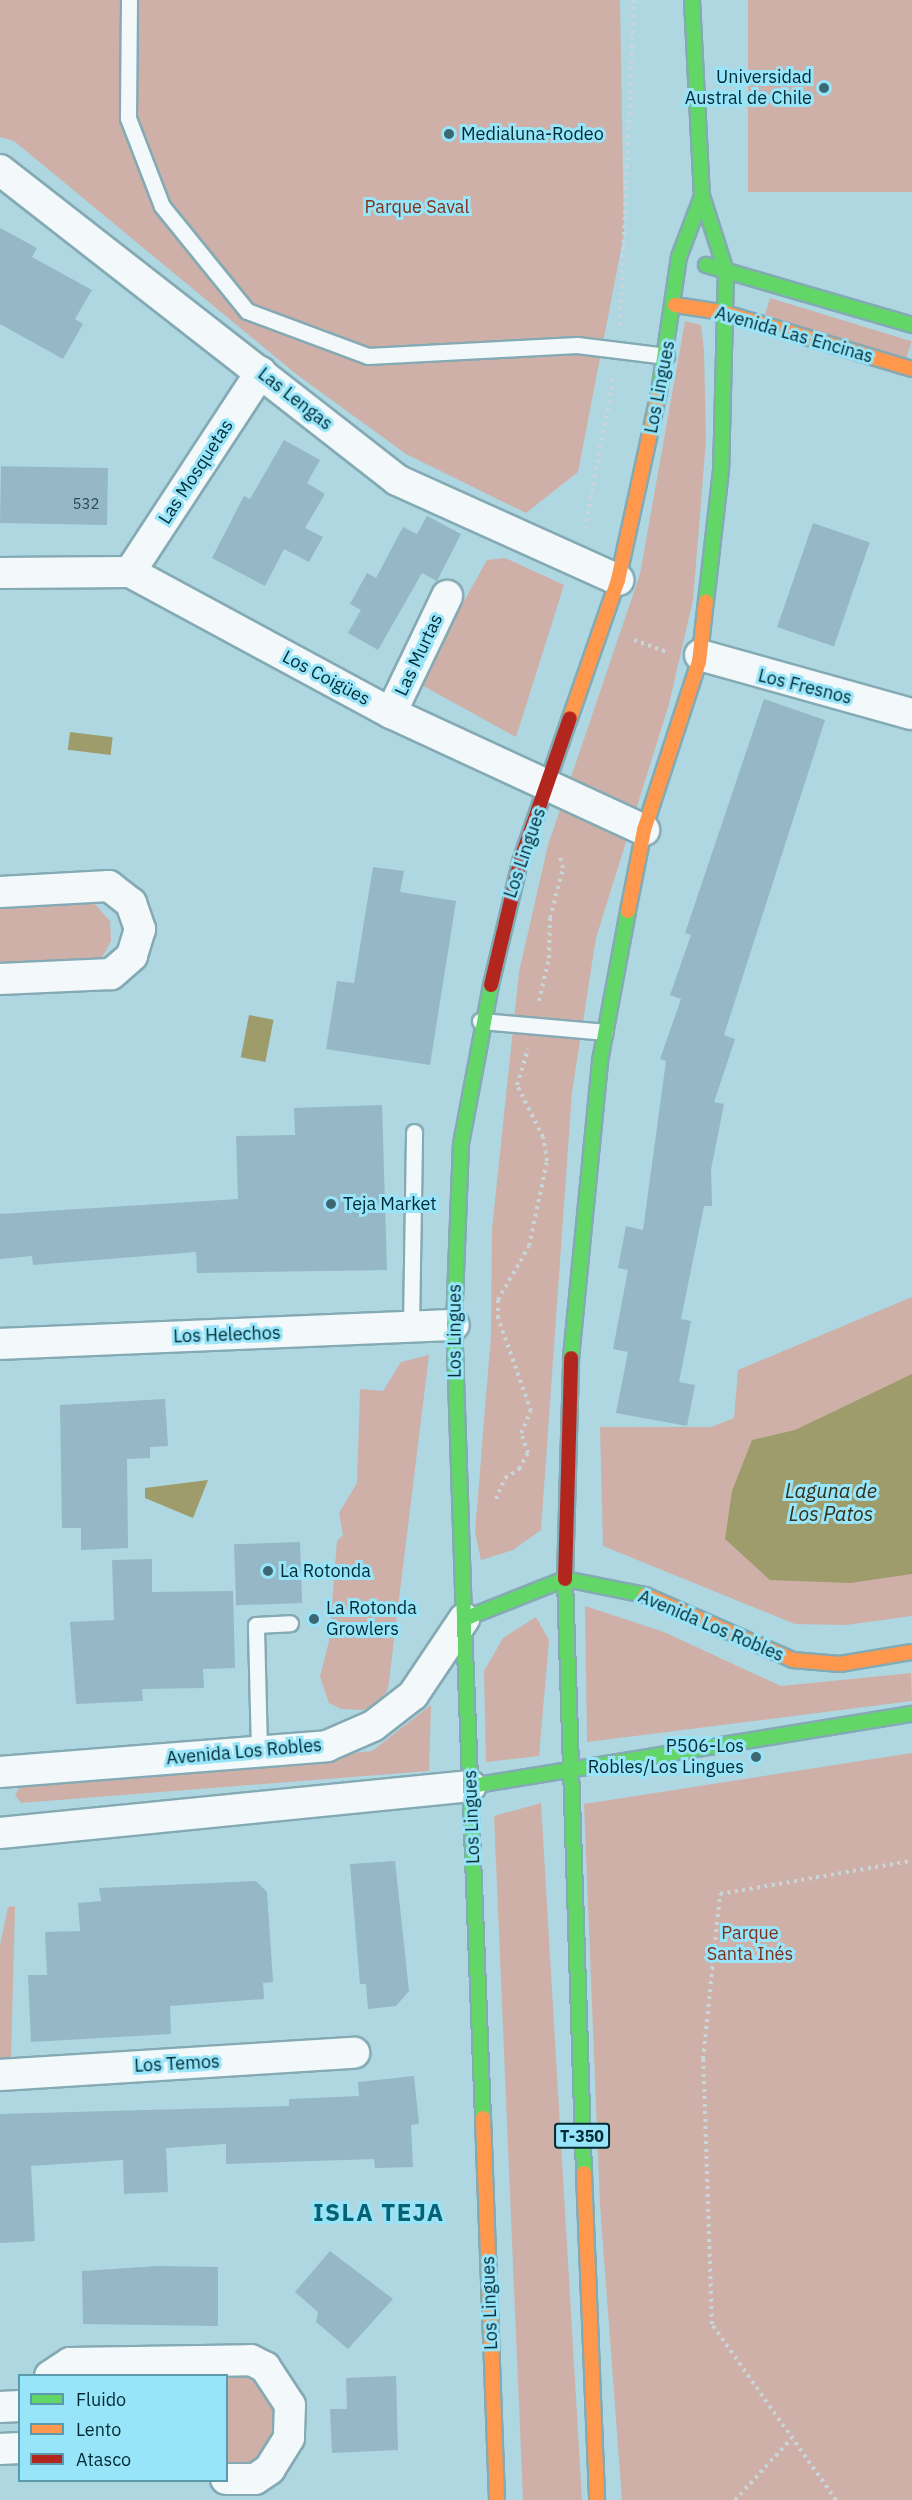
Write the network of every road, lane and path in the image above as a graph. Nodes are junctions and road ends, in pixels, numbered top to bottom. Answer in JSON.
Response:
{"nodes":[{"id":1,"x":129,"y":0,"type":"edge"},
{"id":2,"x":634,"y":0,"type":"edge"},
{"id":3,"x":692,"y":0,"type":"edge"},
{"id":4,"x":0,"y":170,"type":"edge"},
{"id":5,"x":702,"y":196,"type":"junction"},
{"id":6,"x":679,"y":257,"type":"junction"},
{"id":7,"x":726,"y":271,"type":"junction"},
{"id":8,"x":675,"y":305,"type":"junction"},
{"id":9,"x":722,"y":312,"type":"junction"},
{"id":10,"x":755,"y":322,"type":"junction"},
{"id":11,"x":912,"y":325,"type":"edge"},
{"id":12,"x":722,"y":340,"type":"junction"},
{"id":13,"x":619,"y":347,"type":"junction"},
{"id":14,"x":666,"y":356,"type":"junction"},
{"id":15,"x":912,"y":369,"type":"edge"},
{"id":16,"x":261,"y":372,"type":"junction"},
{"id":17,"x":579,"y":562,"type":"junction"},
{"id":18,"x":130,"y":572,"type":"junction"},
{"id":19,"x":0,"y":573,"type":"edge"},
{"id":20,"x":618,"y":580,"type":"junction"},
{"id":21,"x":447,"y":596,"type":"dead end"},
{"id":22,"x":602,"y":630,"type":"junction"},
{"id":23,"x":699,"y":659,"type":"junction"},
{"id":24,"x":391,"y":713,"type":"junction"},
{"id":25,"x":912,"y":714,"type":"edge"},
{"id":26,"x":548,"y":786,"type":"junction"},
{"id":27,"x":644,"y":830,"type":"junction"},
{"id":28,"x":559,"y":848,"type":"dead end"},
{"id":29,"x":0,"y":892,"type":"edge"},
{"id":30,"x":0,"y":979,"type":"edge"},
{"id":31,"x":480,"y":1020,"type":"junction"},
{"id":32,"x":535,"y":1025,"type":"junction"},
{"id":33,"x":605,"y":1032,"type":"junction"},
{"id":34,"x":414,"y":1132,"type":"dead end"},
{"id":35,"x":454,"y":1325,"type":"junction"},
{"id":36,"x":411,"y":1327,"type":"junction"},
{"id":37,"x":0,"y":1344,"type":"edge"},
{"id":38,"x":460,"y":1534,"type":"junction"},
{"id":39,"x":565,"y":1579,"type":"junction"},
{"id":40,"x":464,"y":1619,"type":"junction"},
{"id":41,"x":290,"y":1623,"type":"dead end"},
{"id":42,"x":912,"y":1652,"type":"edge"},
{"id":43,"x":912,"y":1714,"type":"edge"},
{"id":44,"x":259,"y":1750,"type":"junction"},
{"id":45,"x":0,"y":1772,"type":"edge"},
{"id":46,"x":567,"y":1772,"type":"junction"},
{"id":47,"x":471,"y":1786,"type":"junction"},
{"id":48,"x":0,"y":1833,"type":"edge"},
{"id":49,"x":912,"y":1861,"type":"edge"},
{"id":50,"x":354,"y":2053,"type":"dead end"},
{"id":51,"x":0,"y":2075,"type":"edge"},
{"id":52,"x":53,"y":2374,"type":"edge"},
{"id":53,"x":18,"y":2406,"type":"edge"},
{"id":54,"x":0,"y":2407,"type":"edge"},
{"id":55,"x":791,"y":2439,"type":"junction"},
{"id":56,"x":18,"y":2448,"type":"edge"},
{"id":57,"x":0,"y":2449,"type":"edge"},
{"id":58,"x":228,"y":2479,"type":"edge"},
{"id":59,"x":497,"y":2500,"type":"edge"},
{"id":60,"x":597,"y":2500,"type":"edge"},
{"id":61,"x":735,"y":2500,"type":"edge"},
{"id":62,"x":836,"y":2500,"type":"edge"}],
"edges":[{"from":1,"to":13,"type":"lane"},
{"from":2,"to":13,"type":"path"},
{"from":3,"to":5,"type":"main road","name":"Los Lingues"},
{"from":4,"to":16,"type":"street","name":"Las Lengas"},
{"from":5,"to":6,"type":"main road","name":"Los Lingues"},
{"from":5,"to":7,"type":"main road","name":"Los Lingues"},
{"from":6,"to":7,"type":"main road"},
{"from":6,"to":8,"type":"main road","name":"Los Lingues"},
{"from":7,"to":9,"type":"main road","name":"Los Lingues"},
{"from":7,"to":11,"type":"main road"},
{"from":8,"to":9,"type":"main road","name":"Avenida Las Encinas"},
{"from":8,"to":14,"type":"main road","name":"Los Lingues"},
{"from":9,"to":10,"type":"main road","name":"Avenida Las Encinas"},
{"from":9,"to":12,"type":"main road","name":"Los Lingues"},
{"from":10,"to":12,"type":"main road"},
{"from":10,"to":15,"type":"main road","name":"Avenida Las Encinas"},
{"from":12,"to":23,"type":"main road","name":"Los Lingues"},
{"from":13,"to":14,"type":"lane"},
{"from":13,"to":17,"type":"path"},
{"from":14,"to":20,"type":"main road","name":"Los Lingues"},
{"from":16,"to":17,"type":"street","name":"Las Lengas"},
{"from":16,"to":18,"type":"street","name":"Las Mosquetas"},
{"from":17,"to":20,"type":"street","name":"Las Lengas"},
{"from":18,"to":19,"type":"street","name":"Los Coigües"},
{"from":18,"to":24,"type":"street","name":"Los Coigües"},
{"from":20,"to":22,"type":"main road","name":"Los Lingues"},
{"from":21,"to":24,"type":"street","name":"Las Murtas"},
{"from":22,"to":23,"type":"path"},
{"from":22,"to":26,"type":"main road","name":"Los Lingues"},
{"from":23,"to":25,"type":"street","name":"Los Fresnos"},
{"from":23,"to":27,"type":"main road","name":"Los Lingues"},
{"from":24,"to":26,"type":"street","name":"Los Coigües"},
{"from":26,"to":27,"type":"street","name":"Los Coigües"},
{"from":26,"to":31,"type":"main road","name":"Los Lingues"},
{"from":27,"to":33,"type":"main road","name":"Los Lingues"},
{"from":28,"to":32,"type":"path"},
{"from":29,"to":30,"type":"street"},
{"from":31,"to":32,"type":"lane"},
{"from":31,"to":35,"type":"main road","name":"Los Lingues"},
{"from":32,"to":33,"type":"lane"},
{"from":32,"to":38,"type":"path"},
{"from":33,"to":39,"type":"main road","name":"Los Lingues"},
{"from":34,"to":36,"type":"lane"},
{"from":35,"to":36,"type":"street","name":"Los Helechos"},
{"from":35,"to":38,"type":"main road","name":"Los Lingues"},
{"from":36,"to":37,"type":"street","name":"Los Helechos"},
{"from":38,"to":40,"type":"main road","name":"Los Lingues"},
{"from":39,"to":40,"type":"main road"},
{"from":39,"to":42,"type":"main road","name":"Avenida Los Robles"},
{"from":39,"to":46,"type":"main road","name":"Los Lingues","number":"T-350"},
{"from":40,"to":44,"type":"street","name":"Avenida Los Robles"},
{"from":40,"to":47,"type":"main road","name":"Los Lingues"},
{"from":41,"to":44,"type":"lane"},
{"from":43,"to":46,"type":"main road"},
{"from":44,"to":45,"type":"street","name":"Avenida Los Robles"},
{"from":46,"to":47,"type":"main road"},
{"from":46,"to":60,"type":"main road","name":"Los Lingues","number":"T-350"},
{"from":47,"to":48,"type":"street"},
{"from":47,"to":59,"type":"main road","name":"Los Lingues"},
{"from":49,"to":55,"type":"path"},
{"from":50,"to":51,"type":"street","name":"Los Temos"},
{"from":52,"to":58,"type":"street"},
{"from":53,"to":54,"type":"street"},
{"from":55,"to":61,"type":"path"},
{"from":55,"to":62,"type":"path"},
{"from":56,"to":57,"type":"street"}]}
